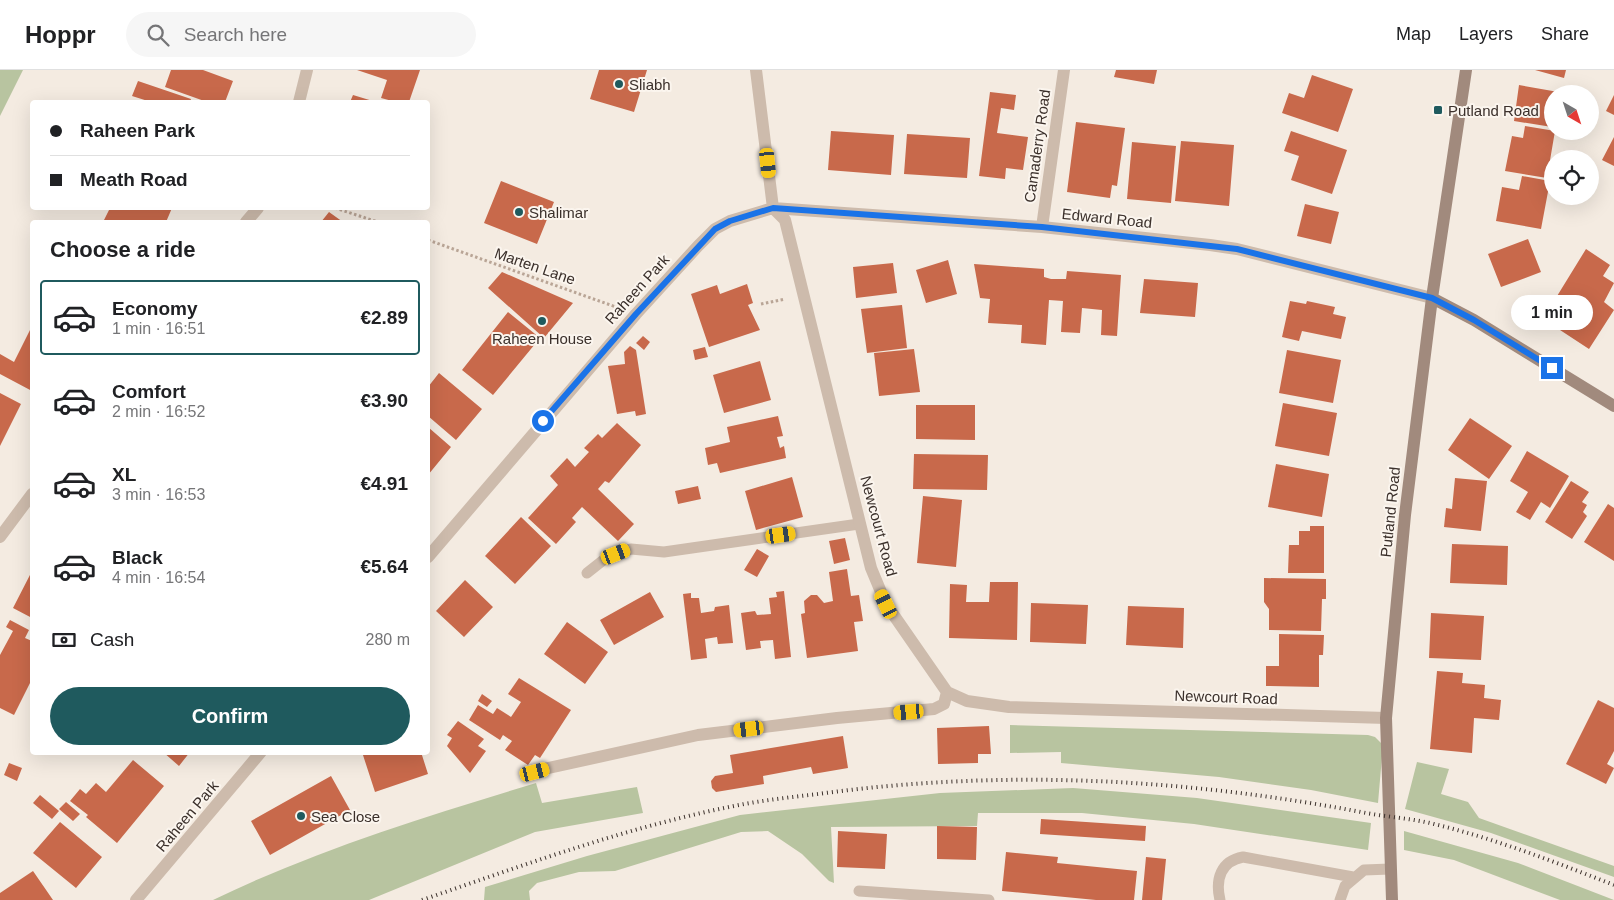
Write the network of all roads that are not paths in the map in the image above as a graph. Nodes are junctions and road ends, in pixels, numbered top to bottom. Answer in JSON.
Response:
{"nodes":[{"id":1,"x":308,"y":70,"type":"edge"},
{"id":2,"x":756,"y":70,"type":"edge"},
{"id":3,"x":1064,"y":70,"type":"edge"},
{"id":4,"x":1466,"y":70,"type":"edge"},
{"id":5,"x":300,"y":100,"type":"edge"},
{"id":6,"x":773,"y":208,"type":"junction"},
{"id":7,"x":256,"y":210,"type":"edge"},
{"id":8,"x":248,"y":220,"type":"edge"},
{"id":9,"x":1042,"y":227,"type":"junction"},
{"id":10,"x":1432,"y":298,"type":"junction"},
{"id":11,"x":1614,"y":406,"type":"edge"},
{"id":12,"x":30,"y":497,"type":"edge"},
{"id":13,"x":859,"y":524,"type":"junction"},
{"id":14,"x":0,"y":537,"type":"edge"},
{"id":15,"x":430,"y":555,"type":"edge"},
{"id":16,"x":587,"y":573,"type":"dead end"},
{"id":17,"x":947,"y":692,"type":"junction"},
{"id":18,"x":1386,"y":718,"type":"junction"},
{"id":19,"x":259,"y":755,"type":"edge"},
{"id":20,"x":535,"y":772,"type":"dead end"},
{"id":21,"x":1390,"y":869,"type":"junction"},
{"id":22,"x":1353,"y":877,"type":"junction"},
{"id":23,"x":859,"y":891,"type":"dead end"},
{"id":24,"x":136,"y":900,"type":"edge"},
{"id":25,"x":989,"y":900,"type":"edge"},
{"id":26,"x":1220,"y":900,"type":"edge"},
{"id":27,"x":1340,"y":900,"type":"edge"},
{"id":28,"x":1392,"y":900,"type":"edge"}],
"edges":[{"from":1,"to":5,"type":"street"},
{"from":2,"to":6,"type":"street","name":"Newcourt Road"},
{"from":3,"to":9,"type":"street","name":"Camaderry Road"},
{"from":4,"to":10,"type":"main road","name":"Putland Road"},
{"from":6,"to":9,"type":"street","name":"Edward Road"},
{"from":6,"to":13,"type":"street","name":"Newcourt Road"},
{"from":6,"to":15,"type":"street","name":"Raheen Park"},
{"from":7,"to":8,"type":"street"},
{"from":9,"to":10,"type":"street","name":"Edward Road"},
{"from":10,"to":11,"type":"main road"},
{"from":10,"to":18,"type":"main road","name":"Putland Road"},
{"from":12,"to":14,"type":"street"},
{"from":13,"to":16,"type":"lane"},
{"from":13,"to":17,"type":"street","name":"Newcourt Road"},
{"from":17,"to":18,"type":"street","name":"Newcourt Road"},
{"from":17,"to":20,"type":"street"},
{"from":18,"to":21,"type":"main road","name":"Putland Road"},
{"from":19,"to":24,"type":"street","name":"Raheen Park"},
{"from":21,"to":22,"type":"lane"},
{"from":21,"to":28,"type":"main road","name":"Putland Road"},
{"from":22,"to":26,"type":"lane"},
{"from":22,"to":27,"type":"lane"},
{"from":23,"to":25,"type":"lane"}]}
